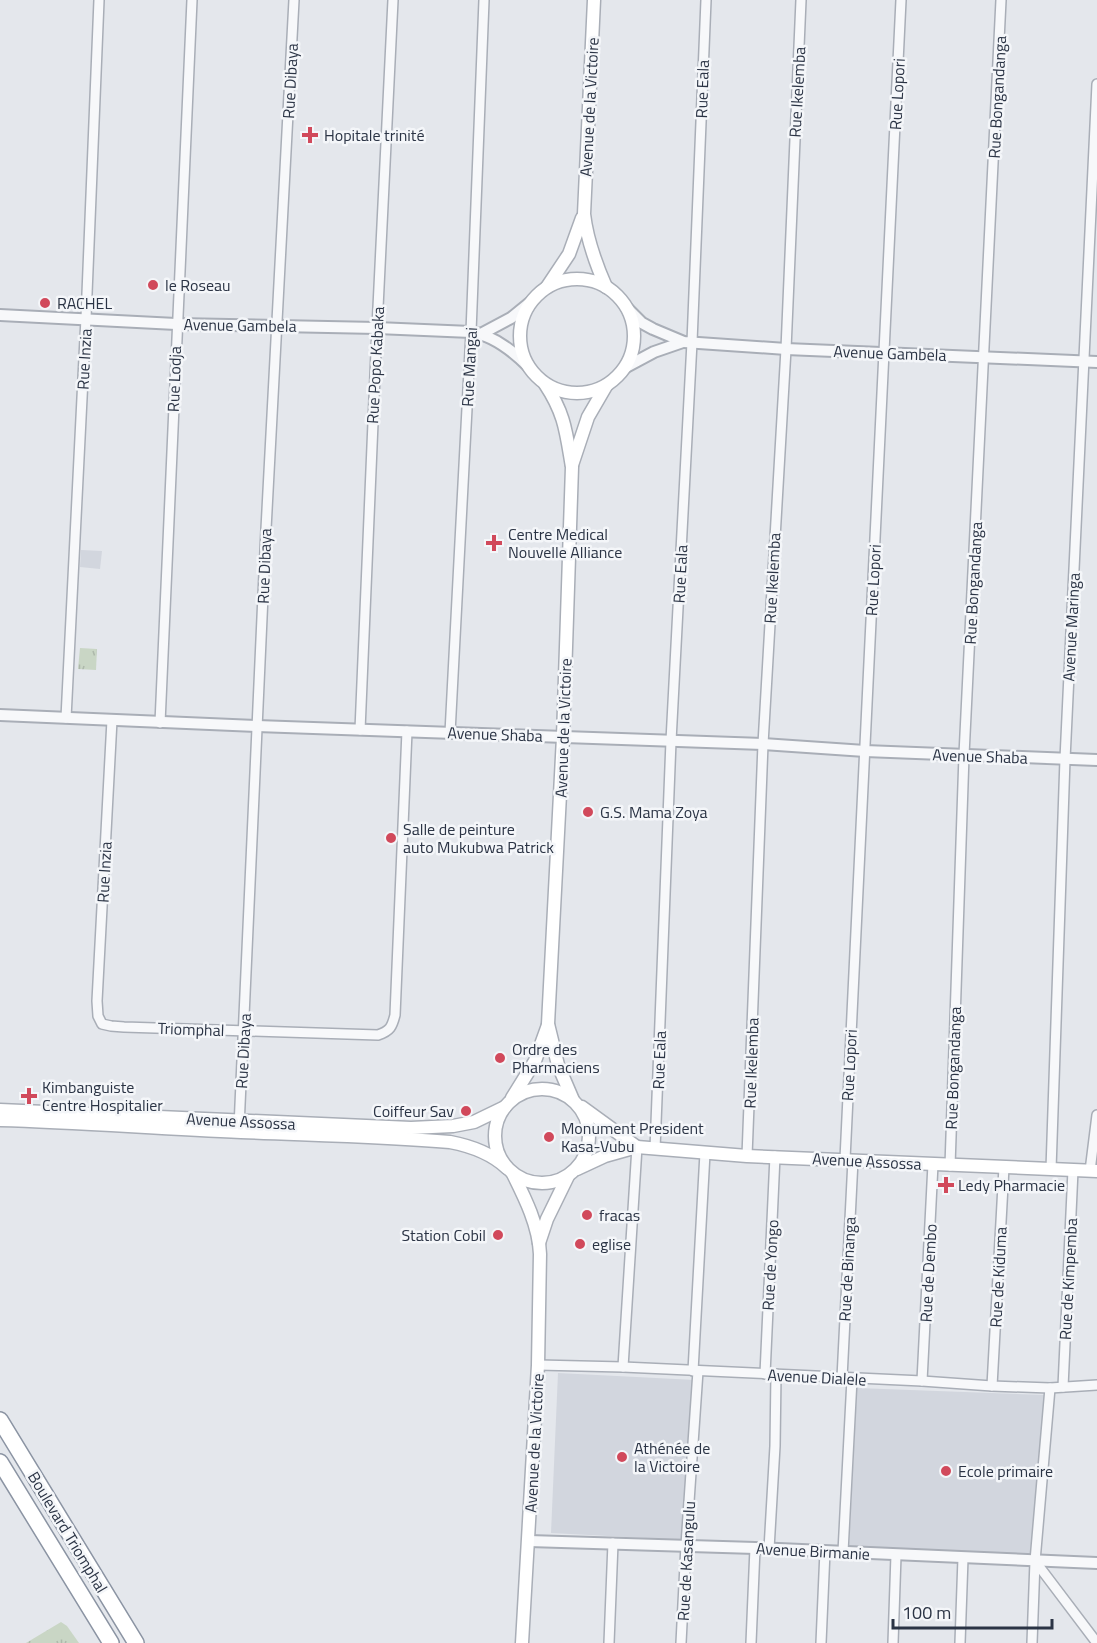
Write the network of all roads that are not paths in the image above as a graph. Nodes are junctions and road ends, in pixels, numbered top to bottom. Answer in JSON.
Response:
{"nodes":[{"id":1,"x":99,"y":0,"type":"edge"},
{"id":2,"x":192,"y":0,"type":"edge"},
{"id":3,"x":294,"y":0,"type":"edge"},
{"id":4,"x":393,"y":0,"type":"edge"},
{"id":5,"x":484,"y":0,"type":"edge"},
{"id":6,"x":594,"y":0,"type":"edge"},
{"id":7,"x":706,"y":0,"type":"edge"},
{"id":8,"x":801,"y":0,"type":"edge"},
{"id":9,"x":901,"y":0,"type":"edge"},
{"id":10,"x":1001,"y":0,"type":"edge"},
{"id":11,"x":1097,"y":84,"type":"edge"},
{"id":12,"x":584,"y":214,"type":"junction"},
{"id":13,"x":606,"y":286,"type":"junction"},
{"id":14,"x":546,"y":288,"type":"junction"},
{"id":15,"x":532,"y":301,"type":"junction"},
{"id":16,"x":627,"y":308,"type":"junction"},
{"id":17,"x":0,"y":315,"type":"edge"},
{"id":18,"x":86,"y":318,"type":"junction"},
{"id":19,"x":176,"y":324,"type":"junction"},
{"id":20,"x":276,"y":325,"type":"junction"},
{"id":21,"x":377,"y":328,"type":"junction"},
{"id":22,"x":476,"y":333,"type":"junction"},
{"id":23,"x":688,"y":342,"type":"junction"},
{"id":24,"x":786,"y":349,"type":"junction"},
{"id":25,"x":885,"y":352,"type":"junction"},
{"id":26,"x":984,"y":357,"type":"junction"},
{"id":27,"x":1084,"y":362,"type":"junction"},
{"id":28,"x":1097,"y":362,"type":"edge"},
{"id":29,"x":529,"y":367,"type":"junction"},
{"id":30,"x":626,"y":367,"type":"junction"},
{"id":31,"x":545,"y":384,"type":"junction"},
{"id":32,"x":606,"y":386,"type":"junction"},
{"id":33,"x":572,"y":467,"type":"junction"},
{"id":34,"x":0,"y":715,"type":"edge"},
{"id":35,"x":66,"y":718,"type":"junction"},
{"id":36,"x":112,"y":720,"type":"junction"},
{"id":37,"x":160,"y":723,"type":"junction"},
{"id":38,"x":257,"y":726,"type":"junction"},
{"id":39,"x":360,"y":730,"type":"junction"},
{"id":40,"x":407,"y":731,"type":"junction"},
{"id":41,"x":450,"y":733,"type":"junction"},
{"id":42,"x":563,"y":737,"type":"junction"},
{"id":43,"x":671,"y":741,"type":"junction"},
{"id":44,"x":762,"y":744,"type":"junction"},
{"id":45,"x":865,"y":751,"type":"junction"},
{"id":46,"x":964,"y":755,"type":"junction"},
{"id":47,"x":1065,"y":759,"type":"junction"},
{"id":48,"x":1097,"y":760,"type":"edge"},
{"id":49,"x":102,"y":1023,"type":"joint"},
{"id":50,"x":548,"y":1024,"type":"junction"},
{"id":51,"x":244,"y":1031,"type":"junction"},
{"id":52,"x":575,"y":1102,"type":"junction"},
{"id":53,"x":508,"y":1104,"type":"junction"},
{"id":54,"x":0,"y":1110,"type":"edge"},
{"id":55,"x":1097,"y":1115,"type":"edge"},
{"id":56,"x":0,"y":1120,"type":"edge"},
{"id":57,"x":239,"y":1127,"type":"junction"},
{"id":58,"x":411,"y":1134,"type":"junction"},
{"id":59,"x":637,"y":1147,"type":"junction"},
{"id":60,"x":655,"y":1149,"type":"junction"},
{"id":61,"x":705,"y":1153,"type":"junction"},
{"id":62,"x":747,"y":1155,"type":"junction"},
{"id":63,"x":775,"y":1156,"type":"junction"},
{"id":64,"x":849,"y":1160,"type":"junction"},
{"id":65,"x":933,"y":1164,"type":"junction"},
{"id":66,"x":950,"y":1166,"type":"junction"},
{"id":67,"x":1004,"y":1167,"type":"junction"},
{"id":68,"x":1051,"y":1169,"type":"junction"},
{"id":69,"x":1073,"y":1170,"type":"junction"},
{"id":70,"x":510,"y":1171,"type":"junction"},
{"id":71,"x":1093,"y":1171,"type":"edge"},
{"id":72,"x":572,"y":1172,"type":"junction"},
{"id":73,"x":539,"y":1243,"type":"junction"},
{"id":74,"x":538,"y":1365,"type":"junction"},
{"id":75,"x":623,"y":1367,"type":"junction"},
{"id":76,"x":695,"y":1371,"type":"junction"},
{"id":77,"x":765,"y":1374,"type":"junction"},
{"id":78,"x":776,"y":1374,"type":"junction"},
{"id":79,"x":847,"y":1378,"type":"junction"},
{"id":80,"x":922,"y":1381,"type":"junction"},
{"id":81,"x":1097,"y":1385,"type":"edge"},
{"id":82,"x":992,"y":1386,"type":"junction"},
{"id":83,"x":1050,"y":1388,"type":"junction"},
{"id":84,"x":1063,"y":1388,"type":"junction"},
{"id":85,"x":0,"y":1420,"type":"edge"},
{"id":86,"x":0,"y":1462,"type":"edge"},
{"id":87,"x":528,"y":1541,"type":"junction"},
{"id":88,"x":613,"y":1543,"type":"junction"},
{"id":89,"x":686,"y":1545,"type":"junction"},
{"id":90,"x":755,"y":1548,"type":"junction"},
{"id":91,"x":769,"y":1549,"type":"junction"},
{"id":92,"x":825,"y":1551,"type":"junction"},
{"id":93,"x":843,"y":1552,"type":"junction"},
{"id":94,"x":896,"y":1555,"type":"junction"},
{"id":95,"x":963,"y":1558,"type":"junction"},
{"id":96,"x":1035,"y":1561,"type":"junction"},
{"id":97,"x":1097,"y":1563,"type":"edge"},
{"id":98,"x":111,"y":1643,"type":"edge"},
{"id":99,"x":136,"y":1643,"type":"edge"},
{"id":100,"x":522,"y":1643,"type":"edge"},
{"id":101,"x":609,"y":1643,"type":"edge"},
{"id":102,"x":681,"y":1643,"type":"edge"},
{"id":103,"x":751,"y":1643,"type":"edge"},
{"id":104,"x":821,"y":1643,"type":"edge"},
{"id":105,"x":893,"y":1643,"type":"edge"},
{"id":106,"x":960,"y":1643,"type":"edge"},
{"id":107,"x":1032,"y":1643,"type":"edge"},
{"id":108,"x":1096,"y":1643,"type":"edge"}],
"edges":[{"from":1,"to":18,"type":"street","name":"Rue Inzia"},
{"from":2,"to":19,"type":"street","name":"Rue Lodja"},
{"from":3,"to":20,"type":"street","name":"Rue Dibaya"},
{"from":4,"to":21,"type":"street","name":"Rue Popo Kabaka"},
{"from":5,"to":22,"type":"street","name":"Rue Mangai"},
{"from":6,"to":12,"type":"main road","name":"Avenue de la Victoire"},
{"from":7,"to":23,"type":"street","name":"Rue Eala"},
{"from":8,"to":24,"type":"street","name":"Rue Ikelemba"},
{"from":9,"to":25,"type":"street","name":"Rue Lopori"},
{"from":10,"to":26,"type":"street","name":"Rue Bongandanga"},
{"from":11,"to":27,"type":"street","name":"Avenue Maringa"},
{"from":12,"to":13,"type":"main road"},
{"from":12,"to":14,"type":"main road"},
{"from":13,"to":14,"type":"main road"},
{"from":13,"to":16,"type":"main road"},
{"from":14,"to":15,"type":"main road"},
{"from":15,"to":22,"type":"street"},
{"from":15,"to":29,"type":"main road"},
{"from":16,"to":23,"type":"street"},
{"from":16,"to":30,"type":"main road"},
{"from":17,"to":18,"type":"street","name":"Avenue Gambela"},
{"from":18,"to":19,"type":"street","name":"Avenue Gambela"},
{"from":18,"to":35,"type":"street","name":"Rue Inzia"},
{"from":19,"to":20,"type":"street","name":"Avenue Gambela"},
{"from":19,"to":37,"type":"street","name":"Rue Lodja"},
{"from":20,"to":21,"type":"street","name":"Avenue Gambela"},
{"from":20,"to":38,"type":"street","name":"Rue Dibaya"},
{"from":21,"to":22,"type":"street","name":"Avenue Gambela"},
{"from":21,"to":39,"type":"street","name":"Rue Popo Kabaka"},
{"from":22,"to":29,"type":"street"},
{"from":22,"to":41,"type":"street","name":"Rue Mangai"},
{"from":23,"to":24,"type":"street","name":"Avenue Gambela"},
{"from":23,"to":30,"type":"street"},
{"from":23,"to":43,"type":"street","name":"Rue Eala"},
{"from":24,"to":25,"type":"street","name":"Avenue Gambela"},
{"from":24,"to":44,"type":"street","name":"Rue Ikelemba"},
{"from":25,"to":26,"type":"street","name":"Avenue Gambela"},
{"from":25,"to":45,"type":"street","name":"Rue Lopori"},
{"from":26,"to":27,"type":"street","name":"Avenue Gambela"},
{"from":26,"to":46,"type":"street","name":"Rue Bongandanga"},
{"from":27,"to":28,"type":"street","name":"Avenue Gambela"},
{"from":27,"to":47,"type":"street","name":"Avenue Maringa"},
{"from":29,"to":31,"type":"main road"},
{"from":30,"to":32,"type":"main road"},
{"from":31,"to":32,"type":"main road"},
{"from":31,"to":33,"type":"main road"},
{"from":32,"to":33,"type":"main road"},
{"from":33,"to":42,"type":"main road","name":"Avenue de la Victoire"},
{"from":34,"to":35,"type":"street","name":"Avenue Shaba"},
{"from":35,"to":36,"type":"street","name":"Avenue Shaba"},
{"from":36,"to":37,"type":"street","name":"Avenue Shaba"},
{"from":36,"to":49,"type":"street","name":"Rue Inzia"},
{"from":37,"to":38,"type":"street","name":"Avenue Shaba"},
{"from":38,"to":39,"type":"street","name":"Avenue Shaba"},
{"from":38,"to":51,"type":"street","name":"Rue Dibaya"},
{"from":39,"to":40,"type":"street","name":"Avenue Shaba"},
{"from":40,"to":41,"type":"street","name":"Avenue Shaba"},
{"from":40,"to":51,"type":"street","name":"Triomphal"},
{"from":41,"to":42,"type":"street","name":"Avenue Shaba"},
{"from":42,"to":43,"type":"street","name":"Avenue Shaba"},
{"from":42,"to":50,"type":"main road","name":"Avenue de la Victoire"},
{"from":43,"to":44,"type":"street","name":"Avenue Shaba"},
{"from":43,"to":60,"type":"street","name":"Rue Eala"},
{"from":44,"to":45,"type":"street","name":"Avenue Shaba"},
{"from":44,"to":62,"type":"street","name":"Rue Ikelemba"},
{"from":45,"to":46,"type":"street","name":"Avenue Shaba"},
{"from":45,"to":64,"type":"street","name":"Rue Lopori"},
{"from":46,"to":47,"type":"street","name":"Avenue Shaba"},
{"from":46,"to":66,"type":"street","name":"Rue Bongandanga"},
{"from":47,"to":48,"type":"street","name":"Avenue Shaba"},
{"from":47,"to":68,"type":"street","name":"Avenue Maringa"},
{"from":49,"to":51,"type":"street","name":"Triomphal"},
{"from":50,"to":52,"type":"main road"},
{"from":50,"to":53,"type":"main road"},
{"from":51,"to":57,"type":"street","name":"Rue Dibaya"},
{"from":52,"to":53,"type":"main road"},
{"from":52,"to":59,"type":"main road"},
{"from":52,"to":72,"type":"main road"},
{"from":53,"to":58,"type":"main road"},
{"from":53,"to":70,"type":"main road"},
{"from":54,"to":57,"type":"main road","name":"Avenue Assossa"},
{"from":55,"to":71,"type":"street"},
{"from":56,"to":57,"type":"main road","name":"Avenue Assossa"},
{"from":57,"to":58,"type":"main road","name":"Avenue Assossa"},
{"from":58,"to":70,"type":"main road"},
{"from":59,"to":60,"type":"main road","name":"Avenue Assossa"},
{"from":59,"to":72,"type":"main road"},
{"from":59,"to":75,"type":"street"},
{"from":60,"to":61,"type":"main road","name":"Avenue Assossa"},
{"from":61,"to":62,"type":"main road","name":"Avenue Assossa"},
{"from":61,"to":76,"type":"street","name":"Rue de Kasangulu"},
{"from":62,"to":63,"type":"main road","name":"Avenue Assossa"},
{"from":63,"to":64,"type":"main road","name":"Avenue Assossa"},
{"from":63,"to":77,"type":"street","name":"Rue de Yongo"},
{"from":64,"to":65,"type":"main road","name":"Avenue Assossa"},
{"from":64,"to":79,"type":"street","name":"Rue de Binanga"},
{"from":65,"to":66,"type":"main road","name":"Avenue Assossa"},
{"from":65,"to":80,"type":"street","name":"Rue de Dembo"},
{"from":66,"to":67,"type":"main road","name":"Avenue Assossa"},
{"from":67,"to":68,"type":"main road","name":"Avenue Assossa"},
{"from":67,"to":82,"type":"street","name":"Rue de Kiduma"},
{"from":68,"to":69,"type":"main road","name":"Avenue Assossa"},
{"from":69,"to":71,"type":"main road","name":"Avenue Assossa"},
{"from":69,"to":84,"type":"street","name":"Rue de Kimpemba"},
{"from":70,"to":72,"type":"main road"},
{"from":70,"to":73,"type":"main road"},
{"from":72,"to":73,"type":"main road"},
{"from":73,"to":74,"type":"main road","name":"Avenue de la Victoire"},
{"from":74,"to":75,"type":"street","name":"Avenue Dialele"},
{"from":74,"to":87,"type":"main road","name":"Avenue de la Victoire"},
{"from":75,"to":76,"type":"street","name":"Avenue Dialele"},
{"from":76,"to":77,"type":"street","name":"Avenue Dialele"},
{"from":76,"to":89,"type":"street","name":"Rue de Kasangulu"},
{"from":77,"to":78,"type":"street","name":"Avenue Dialele"},
{"from":78,"to":79,"type":"street","name":"Avenue Dialele"},
{"from":78,"to":91,"type":"street"},
{"from":79,"to":80,"type":"street","name":"Avenue Dialele"},
{"from":79,"to":93,"type":"street","name":"Rue de Binanga"},
{"from":80,"to":82,"type":"street","name":"Avenue Dialele"},
{"from":81,"to":84,"type":"street","name":"Avenue Dialele"},
{"from":82,"to":83,"type":"street","name":"Avenue Dialele"},
{"from":83,"to":84,"type":"street","name":"Avenue Dialele"},
{"from":83,"to":96,"type":"street"},
{"from":85,"to":99,"type":"highway","name":"Boulevard Triomphal"},
{"from":86,"to":98,"type":"highway","name":"Boulevard Triomphal"},
{"from":87,"to":88,"type":"street","name":"Avenue Birmanie"},
{"from":87,"to":100,"type":"main road","name":"Avenue de la Victoire"},
{"from":88,"to":89,"type":"street","name":"Avenue Birmanie"},
{"from":88,"to":101,"type":"street"},
{"from":89,"to":90,"type":"street","name":"Avenue Birmanie"},
{"from":89,"to":102,"type":"street","name":"Rue de Kasangulu"},
{"from":90,"to":91,"type":"street","name":"Avenue Birmanie"},
{"from":90,"to":103,"type":"street"},
{"from":91,"to":92,"type":"street","name":"Avenue Birmanie"},
{"from":92,"to":93,"type":"street","name":"Avenue Birmanie"},
{"from":92,"to":104,"type":"street"},
{"from":93,"to":94,"type":"street","name":"Avenue Birmanie"},
{"from":94,"to":95,"type":"street","name":"Avenue Birmanie"},
{"from":94,"to":105,"type":"street"},
{"from":95,"to":96,"type":"street","name":"Avenue Birmanie"},
{"from":95,"to":106,"type":"street"},
{"from":96,"to":97,"type":"street","name":"Avenue Birmanie"},
{"from":96,"to":107,"type":"street"},
{"from":96,"to":108,"type":"street"}]}
